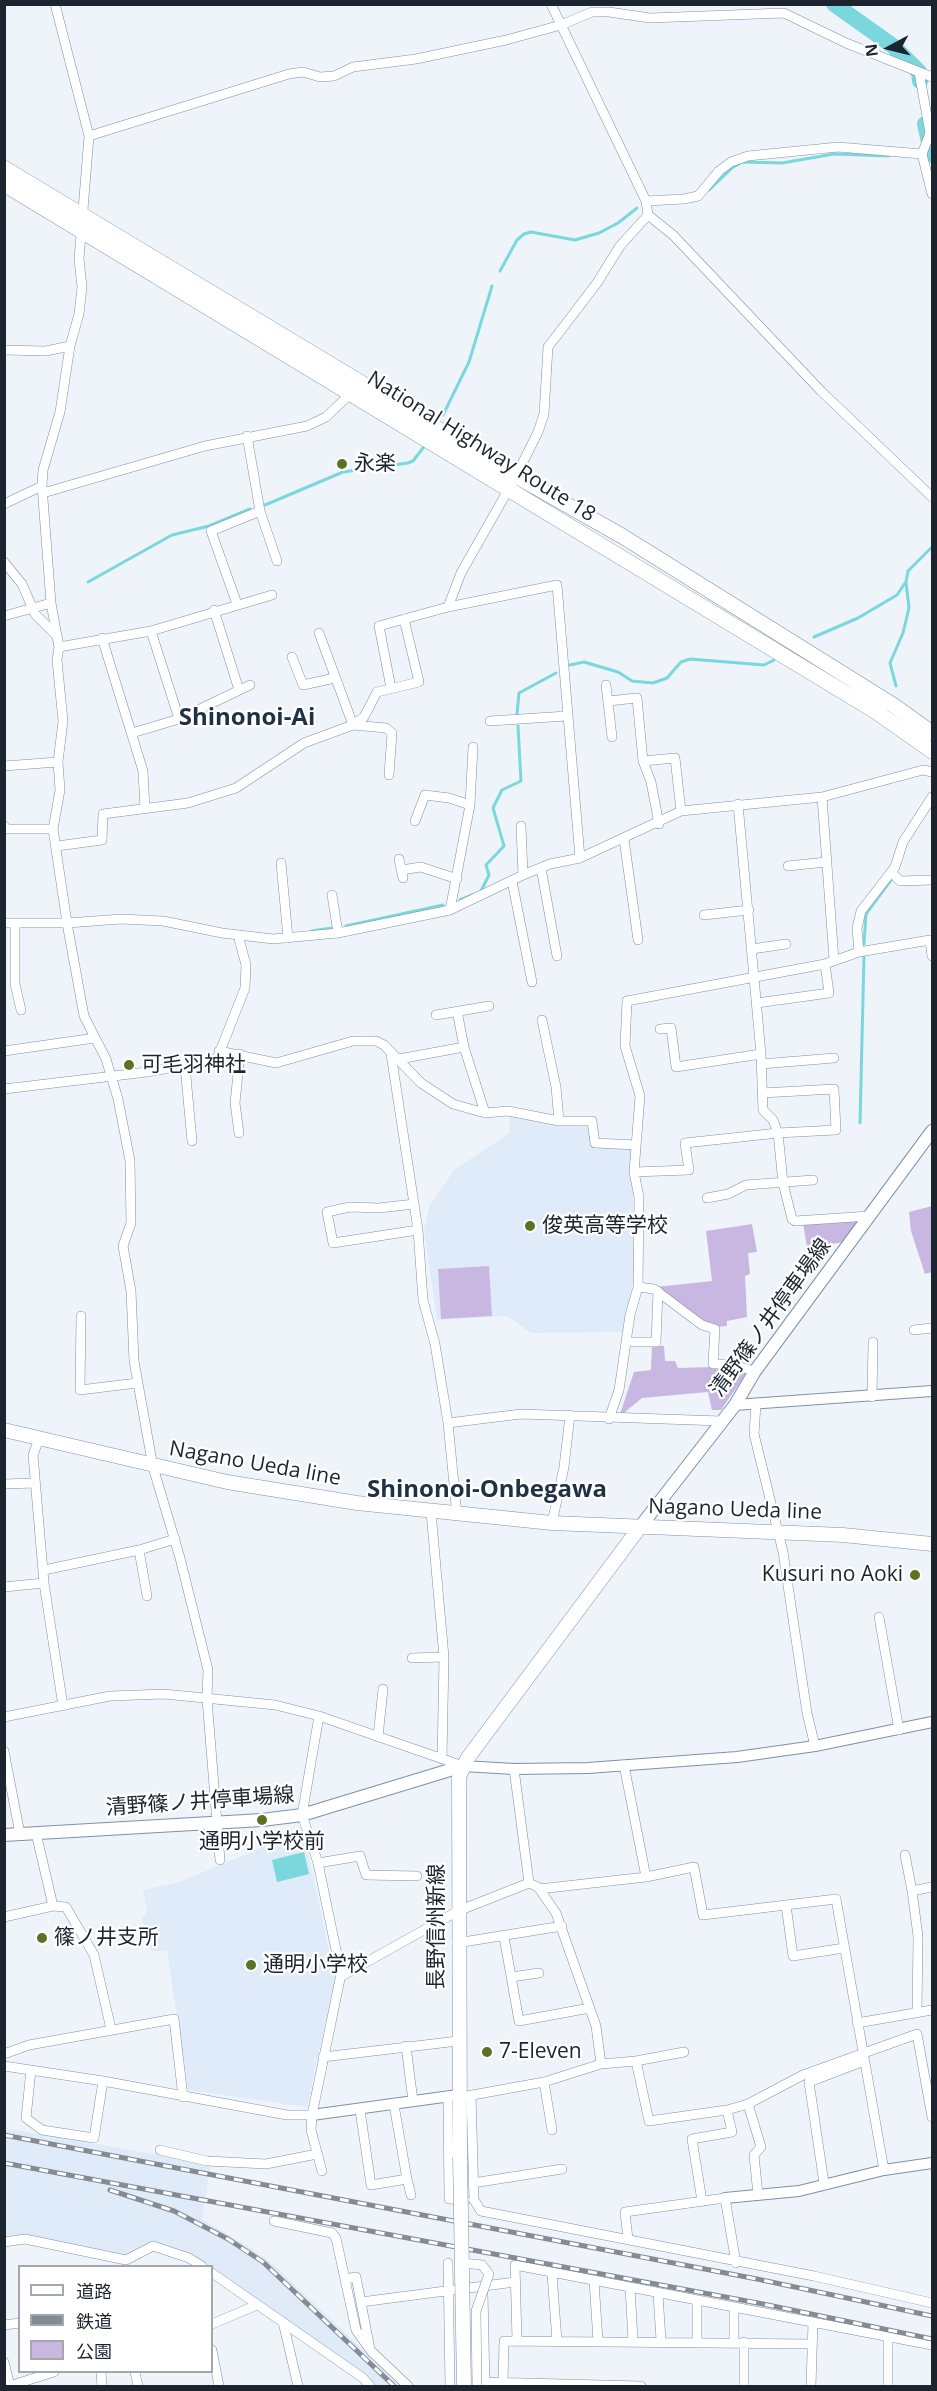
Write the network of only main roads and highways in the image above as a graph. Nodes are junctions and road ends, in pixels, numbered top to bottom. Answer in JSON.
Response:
{"nodes":[{"id":1,"x":4,"y":168,"type":"edge"},
{"id":2,"x":4,"y":184,"type":"edge"},
{"id":3,"x":356,"y":387,"type":"junction"},
{"id":4,"x":512,"y":483,"type":"junction"},
{"id":5,"x":933,"y":733,"type":"edge"},
{"id":6,"x":933,"y":751,"type":"edge"},
{"id":7,"x":933,"y":1131,"type":"edge"},
{"id":8,"x":4,"y":1430,"type":"edge"},
{"id":9,"x":640,"y":1527,"type":"junction"},
{"id":10,"x":933,"y":1544,"type":"edge"},
{"id":11,"x":463,"y":1766,"type":"junction"},
{"id":12,"x":4,"y":1835,"type":"edge"},
{"id":13,"x":464,"y":2386,"type":"edge"}],
"edges":[{"from":1,"to":3,"type":"highway","name":"National Highway Route 18"},
{"from":2,"to":3,"type":"highway","name":"National Highway Route 18"},
{"from":3,"to":4,"type":"highway","name":"National Highway Route 18"},
{"from":4,"to":5,"type":"highway","name":"National Highway Route 18"},
{"from":4,"to":6,"type":"highway","name":"National Highway Route 18"},
{"from":7,"to":9,"type":"main road","name":"清野篠ノ井停車場線"},
{"from":8,"to":9,"type":"main road","name":"Nagano Ueda line"},
{"from":9,"to":10,"type":"main road","name":"Nagano Ueda line"},
{"from":9,"to":11,"type":"main road","name":"長野信州新線"},
{"from":11,"to":12,"type":"main road","name":"清野篠ノ井停車場線"},
{"from":11,"to":13,"type":"main road","name":"長野信州新線","bridge":true}]}
